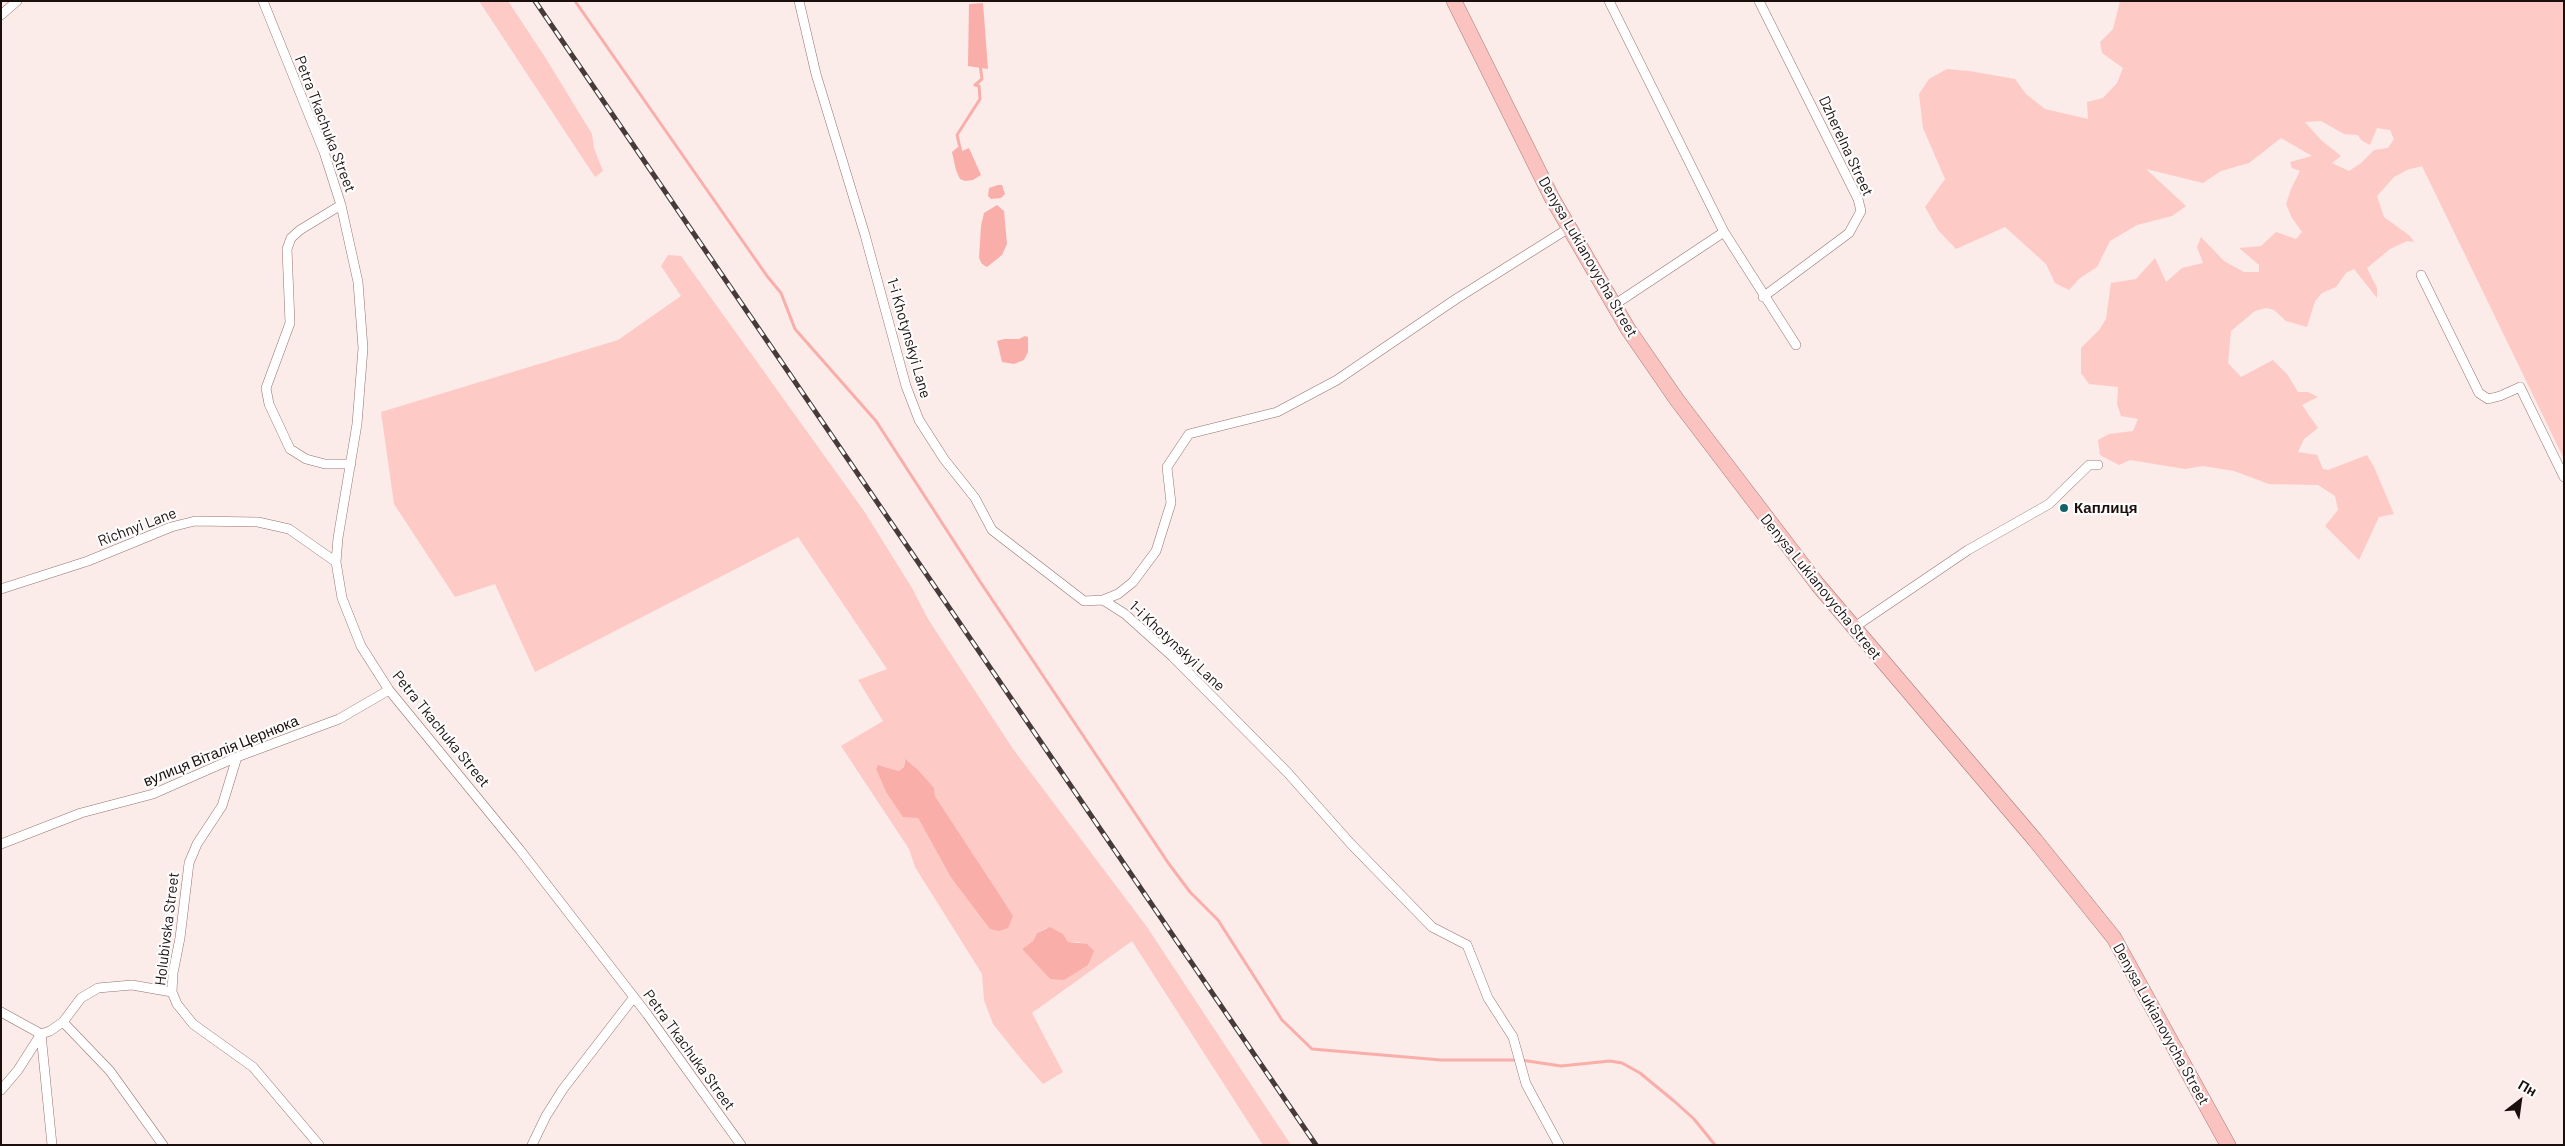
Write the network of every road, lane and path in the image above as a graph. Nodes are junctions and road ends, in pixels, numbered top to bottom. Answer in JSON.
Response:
{"nodes":[{"id":1,"x":17,"y":1,"type":"edge"},
{"id":2,"x":263,"y":1,"type":"edge"},
{"id":3,"x":799,"y":1,"type":"edge"},
{"id":4,"x":1454,"y":1,"type":"edge"},
{"id":5,"x":1609,"y":1,"type":"edge"},
{"id":6,"x":1759,"y":1,"type":"edge"},
{"id":7,"x":1,"y":15,"type":"edge"},
{"id":8,"x":341,"y":205,"type":"junction"},
{"id":9,"x":1569,"y":228,"type":"junction"},
{"id":10,"x":1724,"y":232,"type":"junction"},
{"id":11,"x":2421,"y":275,"type":"dead end"},
{"id":12,"x":1763,"y":297,"type":"junction"},
{"id":13,"x":1614,"y":305,"type":"junction"},
{"id":14,"x":1796,"y":345,"type":"dead end"},
{"id":15,"x":351,"y":464,"type":"junction"},
{"id":16,"x":2098,"y":465,"type":"dead end"},
{"id":17,"x":2564,"y":477,"type":"edge"},
{"id":18,"x":336,"y":562,"type":"junction"},
{"id":19,"x":1,"y":589,"type":"edge"},
{"id":20,"x":1103,"y":600,"type":"junction"},
{"id":21,"x":1853,"y":628,"type":"junction"},
{"id":22,"x":389,"y":690,"type":"junction"},
{"id":23,"x":237,"y":757,"type":"junction"},
{"id":24,"x":1,"y":844,"type":"edge"},
{"id":25,"x":172,"y":992,"type":"junction"},
{"id":26,"x":634,"y":997,"type":"junction"},
{"id":27,"x":1,"y":1012,"type":"edge"},
{"id":28,"x":63,"y":1022,"type":"junction"},
{"id":29,"x":42,"y":1034,"type":"junction"},
{"id":30,"x":1,"y":1090,"type":"edge"},
{"id":31,"x":52,"y":1145,"type":"edge"},
{"id":32,"x":163,"y":1145,"type":"edge"},
{"id":33,"x":318,"y":1145,"type":"edge"},
{"id":34,"x":532,"y":1145,"type":"edge"},
{"id":35,"x":740,"y":1145,"type":"edge"},
{"id":36,"x":1560,"y":1145,"type":"edge"},
{"id":37,"x":2228,"y":1145,"type":"edge"}],
"edges":[{"from":1,"to":7,"type":"street"},
{"from":2,"to":8,"type":"street","name":"Petra Tkachuka Street"},
{"from":3,"to":20,"type":"street","name":"1-i Khotynskyi Lane"},
{"from":4,"to":9,"type":"highway","name":"Denysa Lukianovycha Street"},
{"from":5,"to":10,"type":"street"},
{"from":6,"to":12,"type":"street","name":"Dzherelna Street"},
{"from":8,"to":15,"type":"street","name":"Petra Tkachuka Street"},
{"from":8,"to":15,"type":"street"},
{"from":9,"to":13,"type":"highway","name":"Denysa Lukianovycha Street"},
{"from":9,"to":20,"type":"street"},
{"from":10,"to":12,"type":"street"},
{"from":10,"to":13,"type":"street"},
{"from":11,"to":17,"type":"street"},
{"from":12,"to":14,"type":"street"},
{"from":13,"to":21,"type":"highway","name":"Denysa Lukianovycha Street"},
{"from":15,"to":18,"type":"street","name":"Petra Tkachuka Street"},
{"from":16,"to":21,"type":"street"},
{"from":18,"to":19,"type":"street","name":"Richnyi Lane"},
{"from":18,"to":22,"type":"street","name":"Petra Tkachuka Street"},
{"from":20,"to":36,"type":"street","name":"1-i Khotynskyi Lane"},
{"from":21,"to":37,"type":"highway","name":"Denysa Lukianovycha Street"},
{"from":22,"to":23,"type":"street","name":"вулиця Віталія Цернюка"},
{"from":22,"to":26,"type":"street","name":"Petra Tkachuka Street"},
{"from":23,"to":24,"type":"street","name":"вулиця Віталія Цернюка"},
{"from":23,"to":25,"type":"street","name":"Holubivska Street"},
{"from":25,"to":28,"type":"street"},
{"from":25,"to":33,"type":"street","name":"Holubivska Street"},
{"from":26,"to":34,"type":"street"},
{"from":26,"to":35,"type":"street","name":"Petra Tkachuka Street"},
{"from":27,"to":29,"type":"street"},
{"from":28,"to":29,"type":"street"},
{"from":28,"to":32,"type":"street"},
{"from":29,"to":30,"type":"street"},
{"from":29,"to":31,"type":"street"}]}
